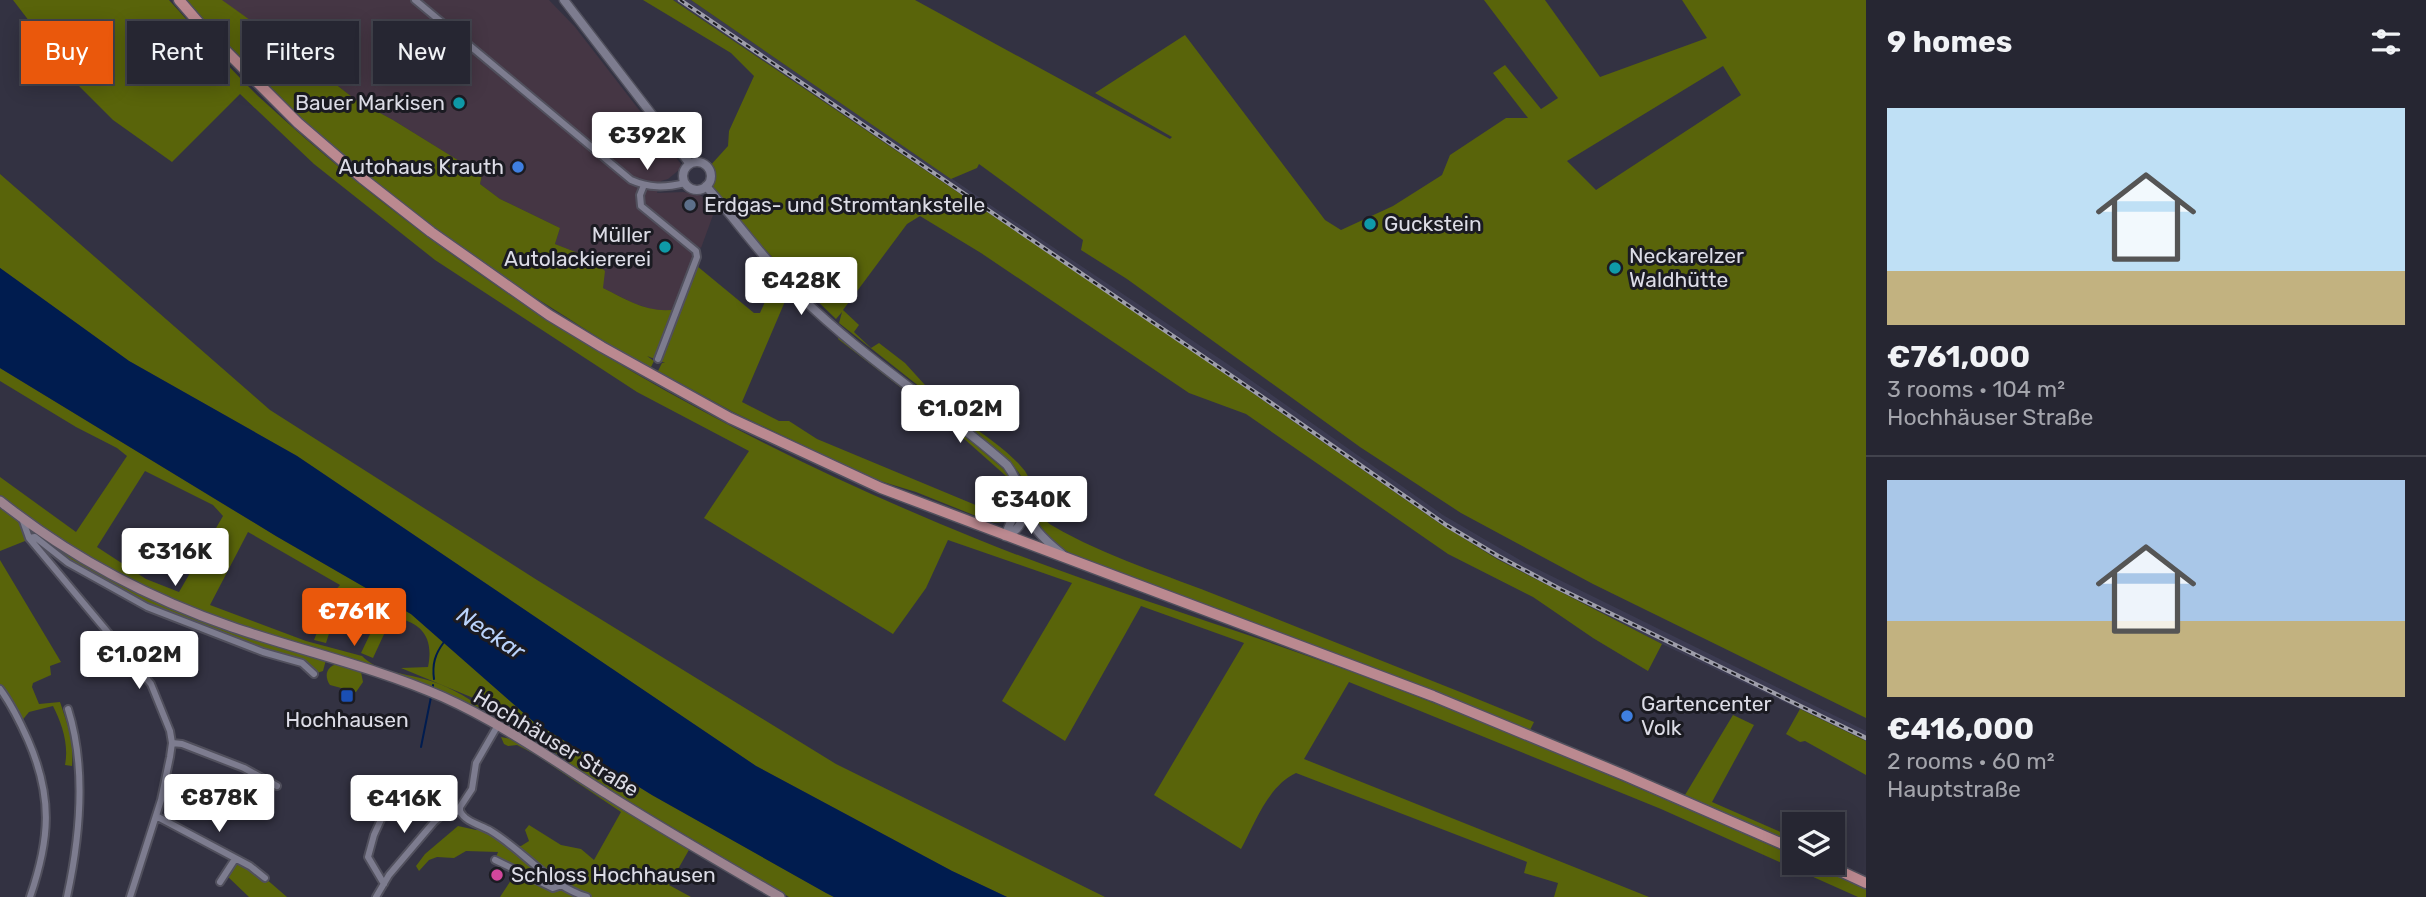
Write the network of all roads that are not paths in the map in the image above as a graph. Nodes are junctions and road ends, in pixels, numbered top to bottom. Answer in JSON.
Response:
{"nodes":[{"id":1,"x":179,"y":0,"type":"edge"},
{"id":2,"x":415,"y":0,"type":"edge"},
{"id":3,"x":564,"y":0,"type":"edge"},
{"id":4,"x":690,"y":164,"type":"junction"},
{"id":5,"x":685,"y":183,"type":"junction"},
{"id":6,"x":644,"y":185,"type":"junction"},
{"id":7,"x":706,"y":186,"type":"junction"},
{"id":8,"x":658,"y":359,"type":"dead end"},
{"id":9,"x":1021,"y":497,"type":"junction"},
{"id":10,"x":0,"y":501,"type":"edge"},
{"id":11,"x":1025,"y":509,"type":"junction"},
{"id":12,"x":23,"y":519,"type":"junction"},
{"id":13,"x":1004,"y":536,"type":"junction"},
{"id":14,"x":30,"y":538,"type":"junction"},
{"id":15,"x":1070,"y":560,"type":"junction"},
{"id":16,"x":314,"y":674,"type":"dead end"},
{"id":17,"x":0,"y":689,"type":"edge"},
{"id":18,"x":68,"y":709,"type":"dead end"},
{"id":19,"x":498,"y":725,"type":"junction"},
{"id":20,"x":172,"y":743,"type":"junction"},
{"id":21,"x":277,"y":786,"type":"dead end"},
{"id":22,"x":388,"y":804,"type":"dead end"},
{"id":23,"x":460,"y":811,"type":"junction"},
{"id":24,"x":156,"y":817,"type":"junction"},
{"id":25,"x":1782,"y":844,"type":"edge"},
{"id":26,"x":235,"y":859,"type":"junction"},
{"id":27,"x":495,"y":860,"type":"dead end"},
{"id":28,"x":1845,"y":873,"type":"edge"},
{"id":29,"x":265,"y":878,"type":"dead end"},
{"id":30,"x":220,"y":882,"type":"dead end"},
{"id":31,"x":1866,"y":883,"type":"edge"},
{"id":32,"x":384,"y":884,"type":"junction"},
{"id":33,"x":562,"y":885,"type":"junction"},
{"id":34,"x":30,"y":897,"type":"edge"},
{"id":35,"x":66,"y":897,"type":"edge"},
{"id":36,"x":130,"y":897,"type":"edge"},
{"id":37,"x":376,"y":897,"type":"edge"},
{"id":38,"x":587,"y":897,"type":"edge"},
{"id":39,"x":780,"y":897,"type":"edge"}],
"edges":[{"from":1,"to":13,"type":"main road"},
{"from":2,"to":6,"type":"street"},
{"from":3,"to":4,"type":"street"},
{"from":4,"to":5,"type":"street"},
{"from":4,"to":7,"type":"street"},
{"from":5,"to":6,"type":"street"},
{"from":5,"to":7,"type":"street"},
{"from":6,"to":8,"type":"street"},
{"from":7,"to":9,"type":"street"},
{"from":9,"to":11,"type":"street"},
{"from":9,"to":13,"type":"street"},
{"from":10,"to":12,"type":"main road","name":"Hochhäuser Straße"},
{"from":11,"to":13,"type":"street"},
{"from":11,"to":15,"type":"street"},
{"from":12,"to":14,"type":"street"},
{"from":12,"to":19,"type":"main road","name":"Hochhäuser Straße"},
{"from":13,"to":15,"type":"main road"},
{"from":14,"to":16,"type":"street"},
{"from":14,"to":20,"type":"street"},
{"from":15,"to":25,"type":"main road"},
{"from":17,"to":34,"type":"street"},
{"from":18,"to":35,"type":"street"},
{"from":19,"to":23,"type":"street"},
{"from":19,"to":39,"type":"main road","name":"Hochhäuser Straße"},
{"from":20,"to":21,"type":"street"},
{"from":20,"to":24,"type":"street"},
{"from":22,"to":32,"type":"street"},
{"from":23,"to":32,"type":"street"},
{"from":23,"to":33,"type":"street"},
{"from":24,"to":26,"type":"street"},
{"from":24,"to":36,"type":"street"},
{"from":26,"to":29,"type":"street"},
{"from":26,"to":30,"type":"street"},
{"from":27,"to":33,"type":"street"},
{"from":28,"to":31,"type":"main road"},
{"from":32,"to":37,"type":"street"},
{"from":33,"to":38,"type":"street"}]}
